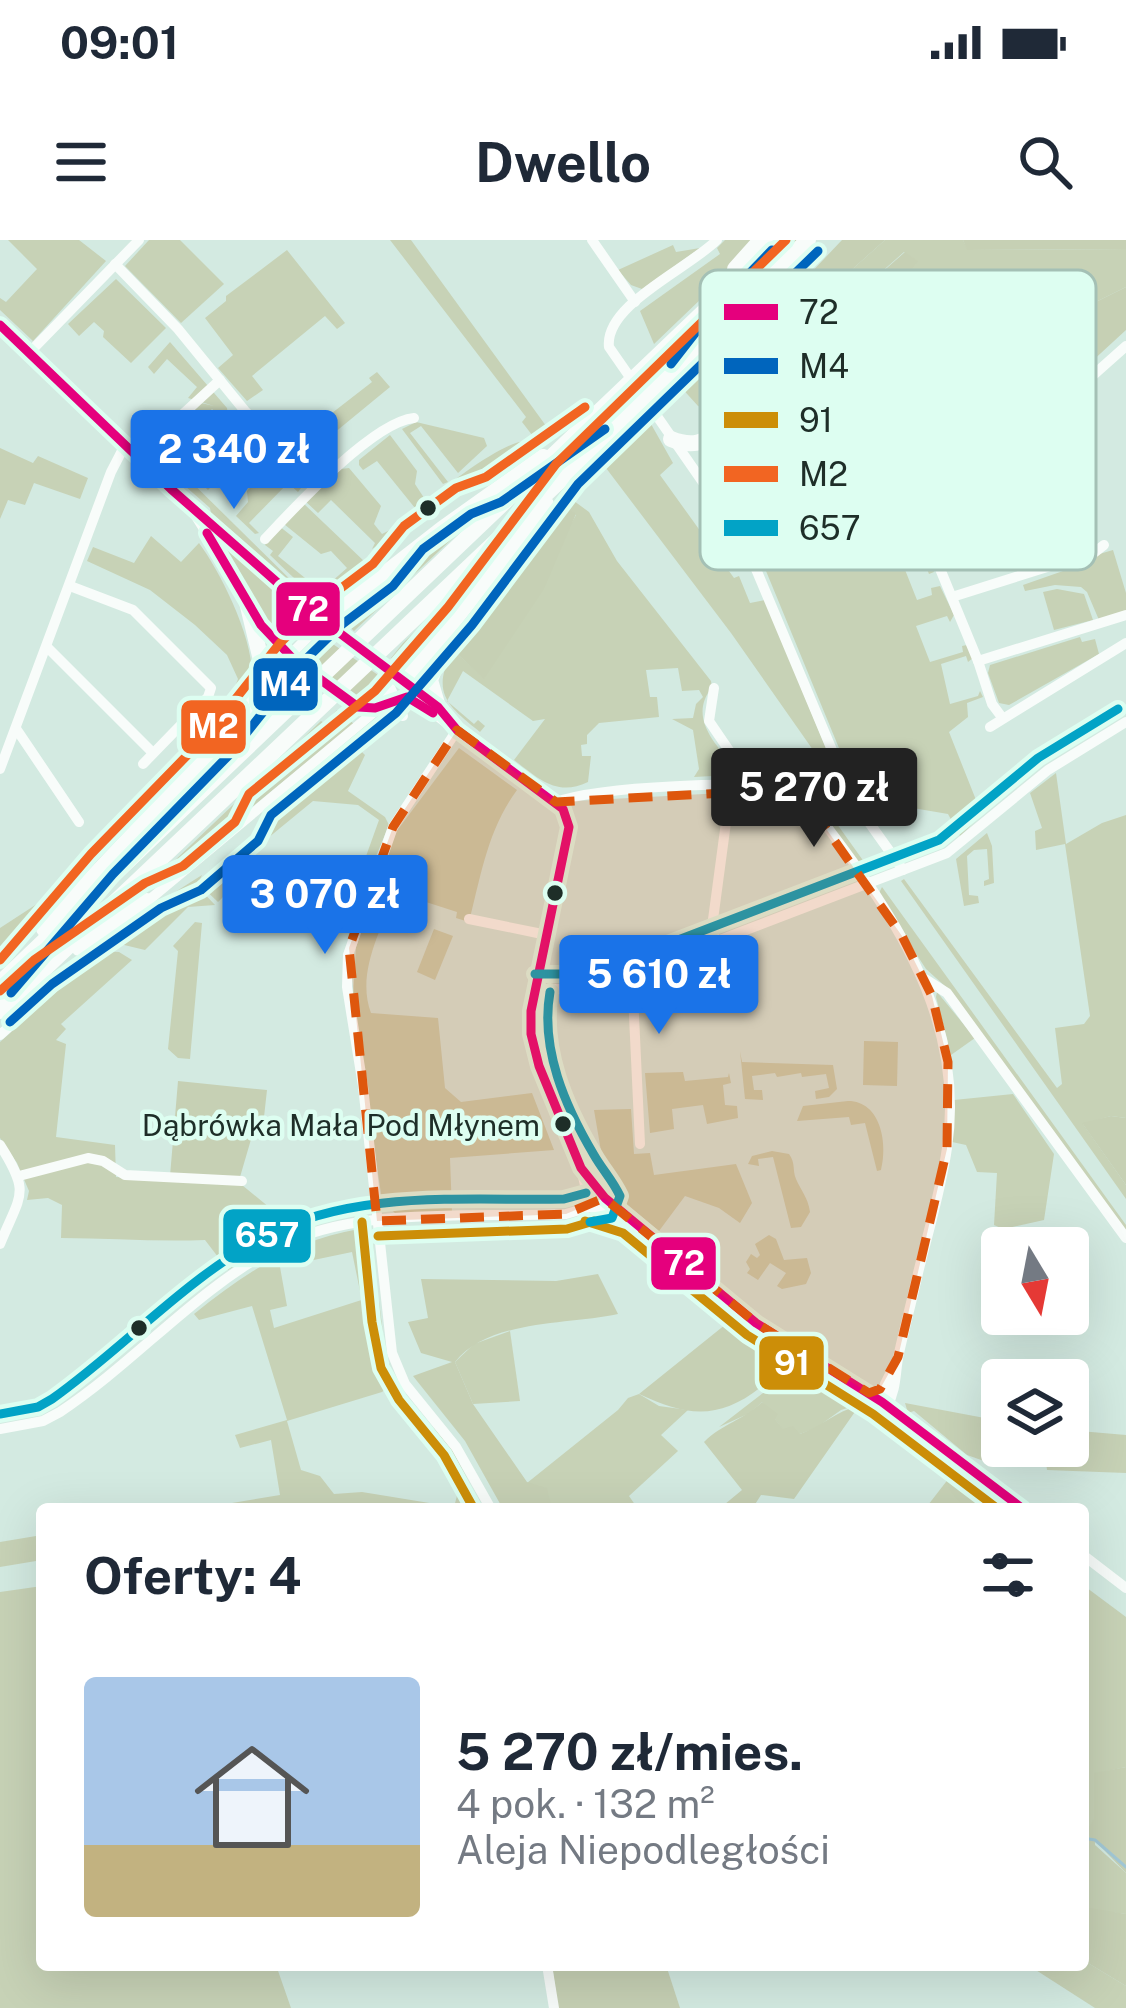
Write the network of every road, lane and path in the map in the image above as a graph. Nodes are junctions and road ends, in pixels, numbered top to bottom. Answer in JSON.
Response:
{"nodes":[{"id":1,"x":139,"y":240,"type":"edge"},
{"id":2,"x":592,"y":240,"type":"edge"},
{"id":3,"x":717,"y":240,"type":"edge"},
{"id":4,"x":760,"y":240,"type":"edge"},
{"id":5,"x":779,"y":240,"type":"edge"},
{"id":6,"x":810,"y":240,"type":"edge"},
{"id":7,"x":115,"y":264,"type":"junction"},
{"id":8,"x":731,"y":270,"type":"edge"},
{"id":9,"x":748,"y":270,"type":"edge"},
{"id":10,"x":779,"y":270,"type":"edge"},
{"id":11,"x":794,"y":270,"type":"edge"},
{"id":12,"x":635,"y":302,"type":"junction"},
{"id":13,"x":700,"y":303,"type":"edge"},
{"id":14,"x":700,"y":317,"type":"edge"},
{"id":15,"x":0,"y":325,"type":"edge"},
{"id":16,"x":673,"y":343,"type":"junction"},
{"id":17,"x":700,"y":345,"type":"edge"},
{"id":18,"x":1126,"y":346,"type":"edge"},
{"id":19,"x":29,"y":352,"type":"junction"},
{"id":20,"x":1096,"y":373,"type":"edge"},
{"id":21,"x":220,"y":380,"type":"junction"},
{"id":22,"x":414,"y":418,"type":"dead end"},
{"id":23,"x":158,"y":437,"type":"dead end"},
{"id":24,"x":670,"y":440,"type":"junction"},
{"id":25,"x":700,"y":442,"type":"edge"},
{"id":26,"x":125,"y":445,"type":"junction"},
{"id":27,"x":529,"y":472,"type":"junction"},
{"id":28,"x":700,"y":480,"type":"edge"},
{"id":29,"x":319,"y":483,"type":"junction"},
{"id":30,"x":549,"y":495,"type":"junction"},
{"id":31,"x":189,"y":505,"type":"junction"},
{"id":32,"x":265,"y":539,"type":"dead end"},
{"id":33,"x":1104,"y":545,"type":"dead end"},
{"id":34,"x":1096,"y":551,"type":"edge"},
{"id":35,"x":757,"y":570,"type":"edge"},
{"id":36,"x":941,"y":570,"type":"edge"},
{"id":37,"x":1038,"y":570,"type":"edge"},
{"id":38,"x":70,"y":586,"type":"junction"},
{"id":39,"x":289,"y":592,"type":"junction"},
{"id":40,"x":359,"y":593,"type":"junction"},
{"id":41,"x":952,"y":597,"type":"junction"},
{"id":42,"x":247,"y":602,"type":"junction"},
{"id":43,"x":1126,"y":615,"type":"edge"},
{"id":44,"x":460,"y":616,"type":"junction"},
{"id":45,"x":323,"y":622,"type":"junction"},
{"id":46,"x":1126,"y":644,"type":"edge"},
{"id":47,"x":48,"y":648,"type":"junction"},
{"id":48,"x":289,"y":656,"type":"junction"},
{"id":49,"x":977,"y":661,"type":"junction"},
{"id":50,"x":379,"y":664,"type":"junction"},
{"id":51,"x":405,"y":682,"type":"junction"},
{"id":52,"x":714,"y":688,"type":"dead end"},
{"id":53,"x":254,"y":701,"type":"junction"},
{"id":54,"x":384,"y":704,"type":"junction"},
{"id":55,"x":438,"y":707,"type":"junction"},
{"id":56,"x":1001,"y":716,"type":"junction"},
{"id":57,"x":990,"y":727,"type":"dead end"},
{"id":58,"x":1124,"y":727,"type":"edge"},
{"id":59,"x":17,"y":730,"type":"junction"},
{"id":60,"x":457,"y":730,"type":"junction"},
{"id":61,"x":152,"y":752,"type":"junction"},
{"id":62,"x":3,"y":754,"type":"edge"},
{"id":63,"x":143,"y":764,"type":"dead end"},
{"id":64,"x":0,"y":769,"type":"edge"},
{"id":65,"x":736,"y":785,"type":"junction"},
{"id":66,"x":556,"y":802,"type":"junction"},
{"id":67,"x":80,"y":822,"type":"dead end"},
{"id":68,"x":903,"y":870,"type":"junction"},
{"id":69,"x":866,"y":884,"type":"junction"},
{"id":70,"x":148,"y":901,"type":"junction"},
{"id":71,"x":470,"y":920,"type":"dead end"},
{"id":72,"x":547,"y":935,"type":"junction"},
{"id":73,"x":716,"y":941,"type":"junction"},
{"id":74,"x":16,"y":968,"type":"junction"},
{"id":75,"x":43,"y":972,"type":"junction"},
{"id":76,"x":632,"y":973,"type":"junction"},
{"id":77,"x":925,"y":979,"type":"junction"},
{"id":78,"x":0,"y":983,"type":"edge"},
{"id":79,"x":536,"y":989,"type":"junction"},
{"id":80,"x":0,"y":1011,"type":"edge"},
{"id":81,"x":0,"y":1035,"type":"edge"},
{"id":82,"x":640,"y":1144,"type":"dead end"},
{"id":83,"x":0,"y":1145,"type":"edge"},
{"id":84,"x":20,"y":1176,"type":"junction"},
{"id":85,"x":242,"y":1181,"type":"dead end"},
{"id":86,"x":596,"y":1201,"type":"junction"},
{"id":87,"x":377,"y":1221,"type":"junction"},
{"id":88,"x":1126,"y":1238,"type":"edge"},
{"id":89,"x":0,"y":1244,"type":"edge"},
{"id":90,"x":898,"y":1357,"type":"junction"},
{"id":91,"x":884,"y":1384,"type":"junction"},
{"id":92,"x":869,"y":1393,"type":"junction"},
{"id":93,"x":885,"y":1404,"type":"junction"},
{"id":94,"x":0,"y":1429,"type":"edge"},
{"id":95,"x":488,"y":1503,"type":"edge"},
{"id":96,"x":1014,"y":1503,"type":"edge"},
{"id":97,"x":1089,"y":1560,"type":"edge"},
{"id":98,"x":1126,"y":1588,"type":"edge"},
{"id":99,"x":549,"y":1971,"type":"edge"},
{"id":100,"x":554,"y":2008,"type":"edge"}],
"edges":[{"from":1,"to":7,"type":"street"},
{"from":2,"to":12,"type":"street"},
{"from":3,"to":12,"type":"street"},
{"from":4,"to":8,"type":"highway"},
{"from":5,"to":9,"type":"highway"},
{"from":6,"to":10,"type":"highway"},
{"from":6,"to":11,"type":"highway"},
{"from":7,"to":19,"type":"street"},
{"from":7,"to":21,"type":"street"},
{"from":12,"to":24,"type":"street"},
{"from":13,"to":16,"type":"highway"},
{"from":14,"to":16,"type":"highway"},
{"from":15,"to":19,"type":"street"},
{"from":16,"to":27,"type":"highway"},
{"from":17,"to":30,"type":"highway"},
{"from":18,"to":20,"type":"street"},
{"from":19,"to":26,"type":"street"},
{"from":21,"to":23,"type":"street"},
{"from":21,"to":29,"type":"street"},
{"from":22,"to":29,"type":"street"},
{"from":24,"to":25,"type":"highway"},
{"from":24,"to":28,"type":"street"},
{"from":26,"to":31,"type":"street"},
{"from":26,"to":38,"type":"street"},
{"from":27,"to":40,"type":"highway"},
{"from":27,"to":74,"type":"highway"},
{"from":29,"to":32,"type":"street"},
{"from":30,"to":44,"type":"highway"},
{"from":30,"to":75,"type":"highway"},
{"from":31,"to":39,"type":"street"},
{"from":31,"to":42,"type":"street"},
{"from":33,"to":34,"type":"street"},
{"from":35,"to":68,"type":"street"},
{"from":36,"to":41,"type":"street"},
{"from":37,"to":41,"type":"street"},
{"from":38,"to":47,"type":"street"},
{"from":38,"to":61,"type":"street"},
{"from":39,"to":40,"type":"highway"},
{"from":39,"to":45,"type":"street"},
{"from":40,"to":45,"type":"highway"},
{"from":41,"to":49,"type":"street"},
{"from":42,"to":48,"type":"street"},
{"from":42,"to":53,"type":"highway"},
{"from":43,"to":49,"type":"street"},
{"from":44,"to":51,"type":"highway"},
{"from":44,"to":55,"type":"highway"},
{"from":45,"to":48,"type":"street"},
{"from":45,"to":50,"type":"street"},
{"from":46,"to":56,"type":"street"},
{"from":47,"to":59,"type":"street"},
{"from":47,"to":61,"type":"street"},
{"from":48,"to":53,"type":"highway"},
{"from":48,"to":54,"type":"street"},
{"from":49,"to":56,"type":"street"},
{"from":50,"to":51,"type":"street"},
{"from":50,"to":54,"type":"street"},
{"from":51,"to":54,"type":"street"},
{"from":51,"to":55,"type":"street"},
{"from":52,"to":65,"type":"street"},
{"from":53,"to":74,"type":"highway"},
{"from":54,"to":60,"type":"street"},
{"from":54,"to":70,"type":"street"},
{"from":55,"to":60,"type":"street"},
{"from":56,"to":57,"type":"street"},
{"from":58,"to":68,"type":"street"},
{"from":59,"to":62,"type":"street"},
{"from":59,"to":67,"type":"street"},
{"from":60,"to":66,"type":"street"},
{"from":60,"to":87,"type":"street"},
{"from":61,"to":63,"type":"street"},
{"from":62,"to":64,"type":"street"},
{"from":65,"to":66,"type":"street"},
{"from":65,"to":69,"type":"street"},
{"from":65,"to":73,"type":"street"},
{"from":66,"to":72,"type":"street"},
{"from":68,"to":69,"type":"street"},
{"from":69,"to":73,"type":"street"},
{"from":69,"to":77,"type":"street"},
{"from":70,"to":75,"type":"highway"},
{"from":70,"to":81,"type":"street"},
{"from":71,"to":72,"type":"street"},
{"from":72,"to":79,"type":"street"},
{"from":73,"to":76,"type":"street"},
{"from":74,"to":78,"type":"highway"},
{"from":75,"to":80,"type":"highway"},
{"from":76,"to":79,"type":"street"},
{"from":76,"to":82,"type":"street"},
{"from":77,"to":88,"type":"street"},
{"from":77,"to":90,"type":"street"},
{"from":79,"to":86,"type":"street"},
{"from":83,"to":84,"type":"street"},
{"from":84,"to":85,"type":"street"},
{"from":84,"to":89,"type":"street"},
{"from":86,"to":87,"type":"street"},
{"from":86,"to":92,"type":"street"},
{"from":87,"to":94,"type":"street"},
{"from":87,"to":95,"type":"street"},
{"from":90,"to":91,"type":"street"},
{"from":90,"to":93,"type":"street"},
{"from":91,"to":92,"type":"street"},
{"from":91,"to":93,"type":"street"},
{"from":92,"to":93,"type":"street"},
{"from":93,"to":96,"type":"street"},
{"from":97,"to":98,"type":"street"},
{"from":99,"to":100,"type":"street"}]}
